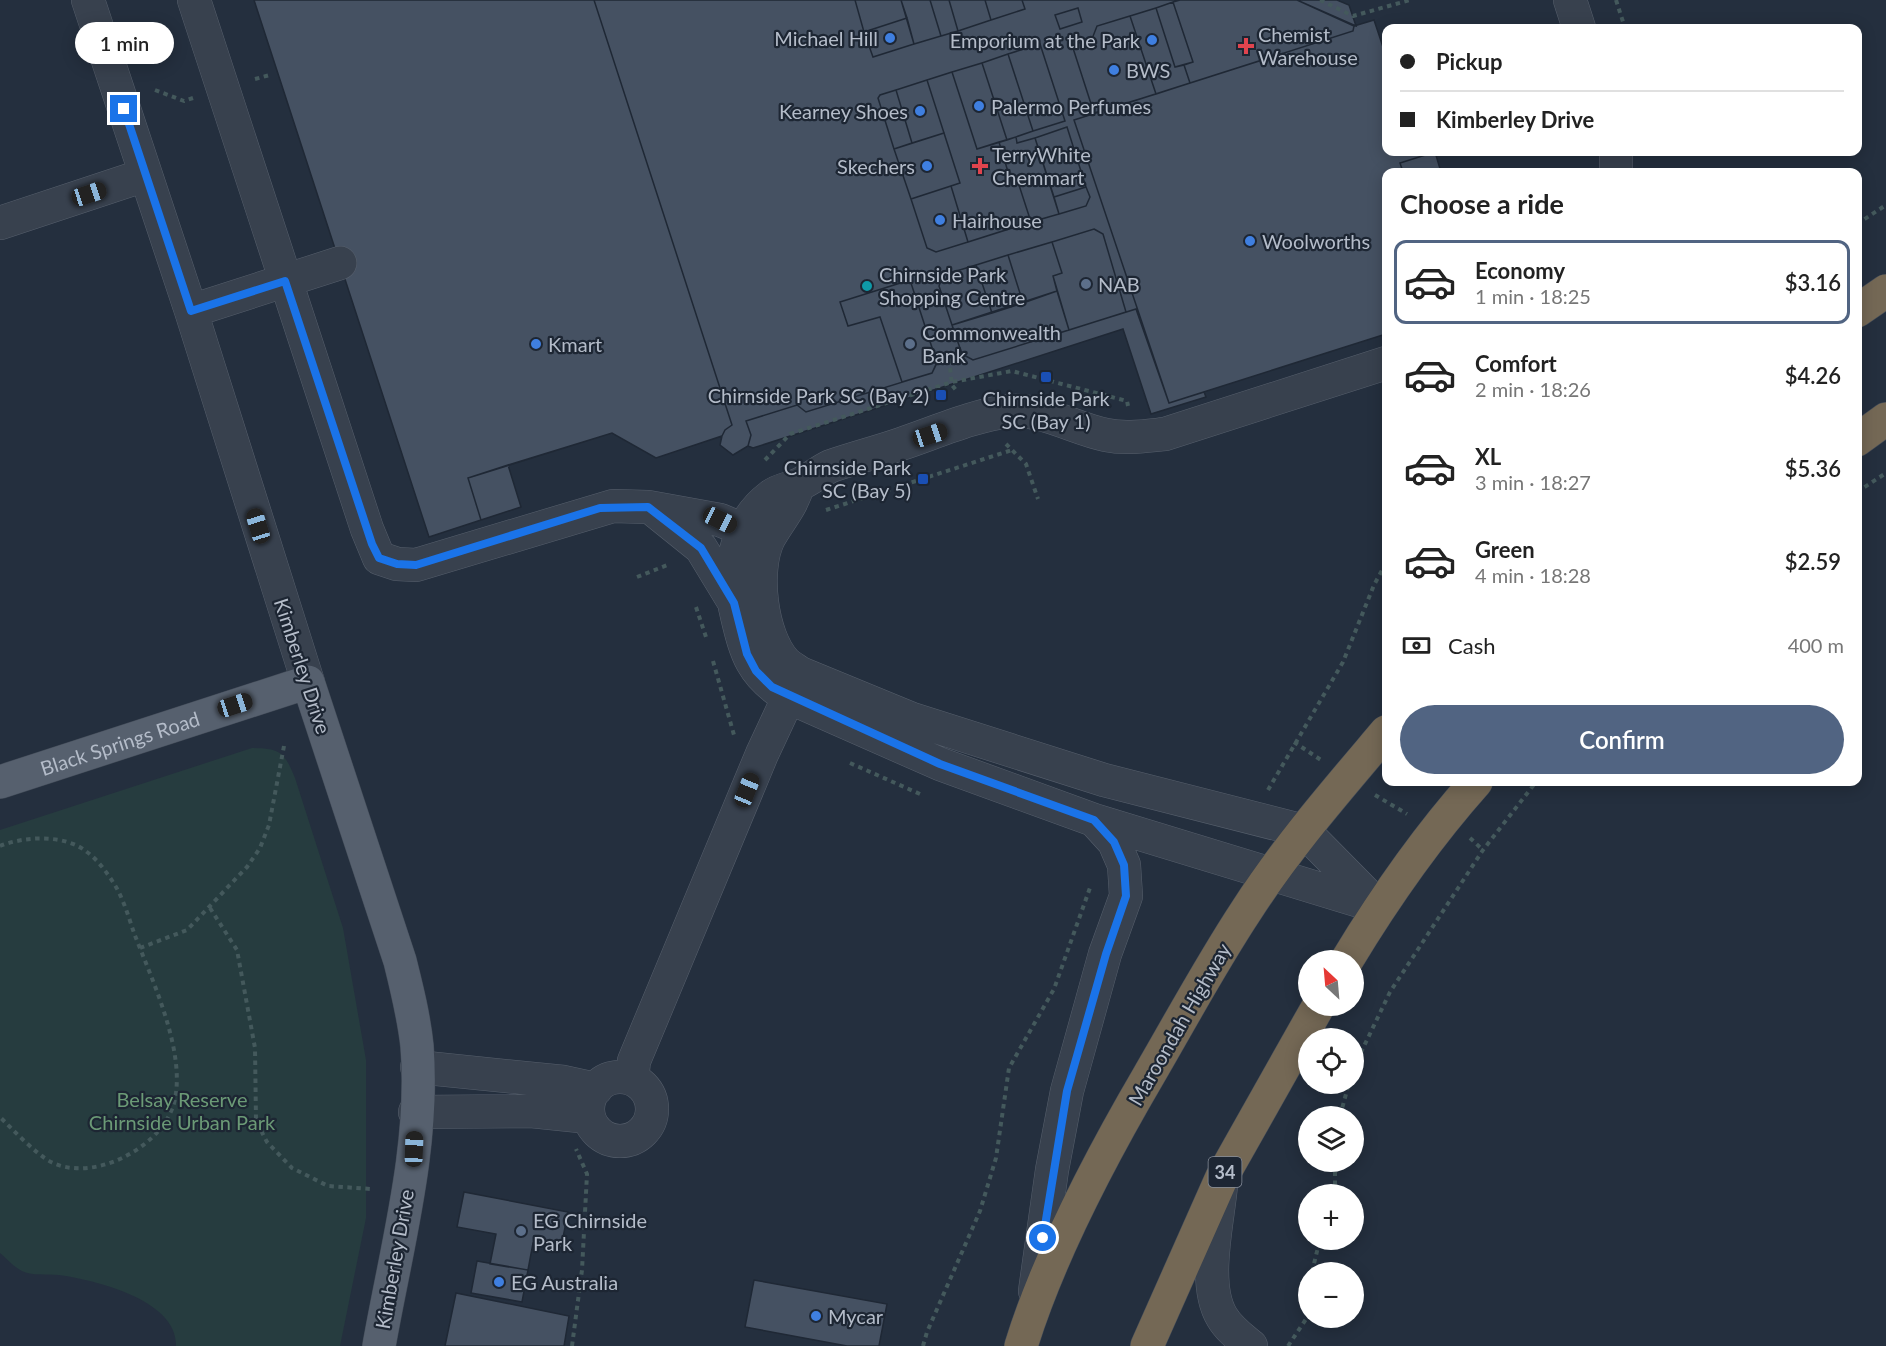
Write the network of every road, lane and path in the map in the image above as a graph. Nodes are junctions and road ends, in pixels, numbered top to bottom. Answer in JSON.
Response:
{"nodes":[{"id":1,"x":88,"y":0,"type":"edge"},
{"id":2,"x":194,"y":0,"type":"edge"},
{"id":3,"x":1320,"y":0,"type":"edge"},
{"id":4,"x":1410,"y":0,"type":"edge"},
{"id":5,"x":1570,"y":0,"type":"edge"},
{"id":6,"x":1616,"y":0,"type":"edge"},
{"id":7,"x":1578,"y":24,"type":"edge"},
{"id":8,"x":1624,"y":24,"type":"edge"},
{"id":9,"x":145,"y":175,"type":"junction"},
{"id":10,"x":1886,"y":205,"type":"edge"},
{"id":11,"x":1862,"y":221,"type":"edge"},
{"id":12,"x":0,"y":223,"type":"edge"},
{"id":13,"x":340,"y":263,"type":"dead end"},
{"id":14,"x":285,"y":281,"type":"junction"},
{"id":15,"x":1886,"y":291,"type":"edge"},
{"id":16,"x":1862,"y":307,"type":"edge"},
{"id":17,"x":191,"y":311,"type":"junction"},
{"id":18,"x":1382,"y":364,"type":"edge"},
{"id":19,"x":937,"y":386,"type":"dead end"},
{"id":20,"x":941,"y":395,"type":"dead end"},
{"id":21,"x":874,"y":406,"type":"dead end"},
{"id":22,"x":878,"y":416,"type":"dead end"},
{"id":23,"x":1886,"y":419,"type":"edge"},
{"id":24,"x":1862,"y":436,"type":"edge"},
{"id":25,"x":1012,"y":450,"type":"dead end"},
{"id":26,"x":1886,"y":473,"type":"edge"},
{"id":27,"x":1862,"y":489,"type":"edge"},
{"id":28,"x":648,"y":507,"type":"junction"},
{"id":29,"x":826,"y":510,"type":"dead end"},
{"id":30,"x":756,"y":535,"type":"junction"},
{"id":31,"x":1382,"y":570,"type":"edge"},
{"id":32,"x":734,"y":603,"type":"junction"},
{"id":33,"x":308,"y":681,"type":"junction"},
{"id":34,"x":794,"y":685,"type":"junction"},
{"id":35,"x":1382,"y":737,"type":"edge"},
{"id":36,"x":1294,"y":742,"type":"junction"},
{"id":37,"x":284,"y":746,"type":"dead end"},
{"id":38,"x":848,"y":762,"type":"dead end"},
{"id":39,"x":1347,"y":778,"type":"junction"},
{"id":40,"x":0,"y":782,"type":"edge"},
{"id":41,"x":1473,"y":786,"type":"edge"},
{"id":42,"x":1533,"y":786,"type":"edge"},
{"id":43,"x":931,"y":798,"type":"dead end"},
{"id":44,"x":1255,"y":817,"type":"junction"},
{"id":45,"x":1094,"y":820,"type":"junction"},
{"id":46,"x":1438,"y":826,"type":"junction"},
{"id":47,"x":1304,"y":831,"type":"junction"},
{"id":48,"x":0,"y":846,"type":"edge"},
{"id":49,"x":1483,"y":850,"type":"junction"},
{"id":50,"x":1272,"y":876,"type":"junction"},
{"id":51,"x":1379,"y":907,"type":"junction"},
{"id":52,"x":210,"y":908,"type":"junction"},
{"id":53,"x":140,"y":948,"type":"junction"},
{"id":54,"x":1353,"y":950,"type":"edge"},
{"id":55,"x":1313,"y":1016,"type":"edge"},
{"id":56,"x":1364,"y":1046,"type":"edge"},
{"id":57,"x":417,"y":1066,"type":"junction"},
{"id":58,"x":632,"y":1079,"type":"junction"},
{"id":59,"x":592,"y":1103,"type":"junction"},
{"id":60,"x":416,"y":1112,"type":"junction"},
{"id":61,"x":0,"y":1117,"type":"edge"},
{"id":62,"x":1222,"y":1177,"type":"junction"},
{"id":63,"x":371,"y":1189,"type":"dead end"},
{"id":64,"x":1033,"y":1307,"type":"junction"},
{"id":65,"x":1300,"y":1328,"type":"edge"},
{"id":66,"x":379,"y":1346,"type":"edge"},
{"id":67,"x":1021,"y":1346,"type":"edge"},
{"id":68,"x":1147,"y":1346,"type":"edge"},
{"id":69,"x":1251,"y":1346,"type":"edge"},
{"id":70,"x":1288,"y":1346,"type":"edge"}],
"edges":[{"from":1,"to":9,"type":"street","name":"Kimberley Drive"},
{"from":2,"to":14,"type":"street"},
{"from":3,"to":4,"type":"path"},
{"from":5,"to":7,"type":"street"},
{"from":6,"to":8,"type":"path"},
{"from":9,"to":12,"type":"street"},
{"from":9,"to":17,"type":"street","name":"Kimberley Drive"},
{"from":10,"to":11,"type":"path"},
{"from":13,"to":14,"type":"street"},
{"from":14,"to":17,"type":"street"},
{"from":14,"to":28,"type":"street"},
{"from":15,"to":16,"type":"highway"},
{"from":17,"to":33,"type":"street","name":"Kimberley Drive"},
{"from":18,"to":30,"type":"street"},
{"from":19,"to":20,"type":"path"},
{"from":21,"to":22,"type":"path"},
{"from":23,"to":24,"type":"highway"},
{"from":25,"to":29,"type":"path"},
{"from":26,"to":27,"type":"path"},
{"from":28,"to":30,"type":"street"},
{"from":28,"to":32,"type":"street"},
{"from":30,"to":32,"type":"street"},
{"from":30,"to":34,"type":"street"},
{"from":31,"to":36,"type":"path"},
{"from":32,"to":34,"type":"street"},
{"from":33,"to":40,"type":"main road","name":"Black Springs Road"},
{"from":33,"to":57,"type":"main road","name":"Kimberley Drive"},
{"from":34,"to":44,"type":"street"},
{"from":34,"to":45,"type":"street"},
{"from":34,"to":58,"type":"street"},
{"from":35,"to":39,"type":"highway","name":"Maroondah Highway"},
{"from":36,"to":39,"type":"path"},
{"from":36,"to":44,"type":"path"},
{"from":37,"to":52,"type":"path"},
{"from":38,"to":43,"type":"path"},
{"from":39,"to":46,"type":"path"},
{"from":39,"to":47,"type":"highway","name":"Maroondah Highway"},
{"from":41,"to":46,"type":"highway"},
{"from":42,"to":49,"type":"path"},
{"from":44,"to":47,"type":"street"},
{"from":45,"to":50,"type":"street"},
{"from":45,"to":64,"type":"street"},
{"from":46,"to":49,"type":"path"},
{"from":46,"to":51,"type":"highway"},
{"from":47,"to":50,"type":"highway","name":"Maroondah Highway"},
{"from":47,"to":51,"type":"street"},
{"from":48,"to":53,"type":"path"},
{"from":49,"to":56,"type":"path"},
{"from":50,"to":51,"type":"street"},
{"from":50,"to":64,"type":"highway","name":"Maroondah Highway"},
{"from":51,"to":54,"type":"highway"},
{"from":52,"to":53,"type":"path"},
{"from":52,"to":63,"type":"path"},
{"from":53,"to":61,"type":"path"},
{"from":55,"to":62,"type":"highway","number":"34"},
{"from":57,"to":59,"type":"street"},
{"from":57,"to":60,"type":"main road","name":"Kimberley Drive"},
{"from":58,"to":59,"type":"street"},
{"from":58,"to":59,"type":"street"},
{"from":59,"to":60,"type":"street"},
{"from":60,"to":66,"type":"main road","name":"Kimberley Drive"},
{"from":62,"to":68,"type":"highway","number":"34"},
{"from":62,"to":69,"type":"street"},
{"from":64,"to":67,"type":"highway","name":"Maroondah Highway"},
{"from":65,"to":70,"type":"path"}]}
